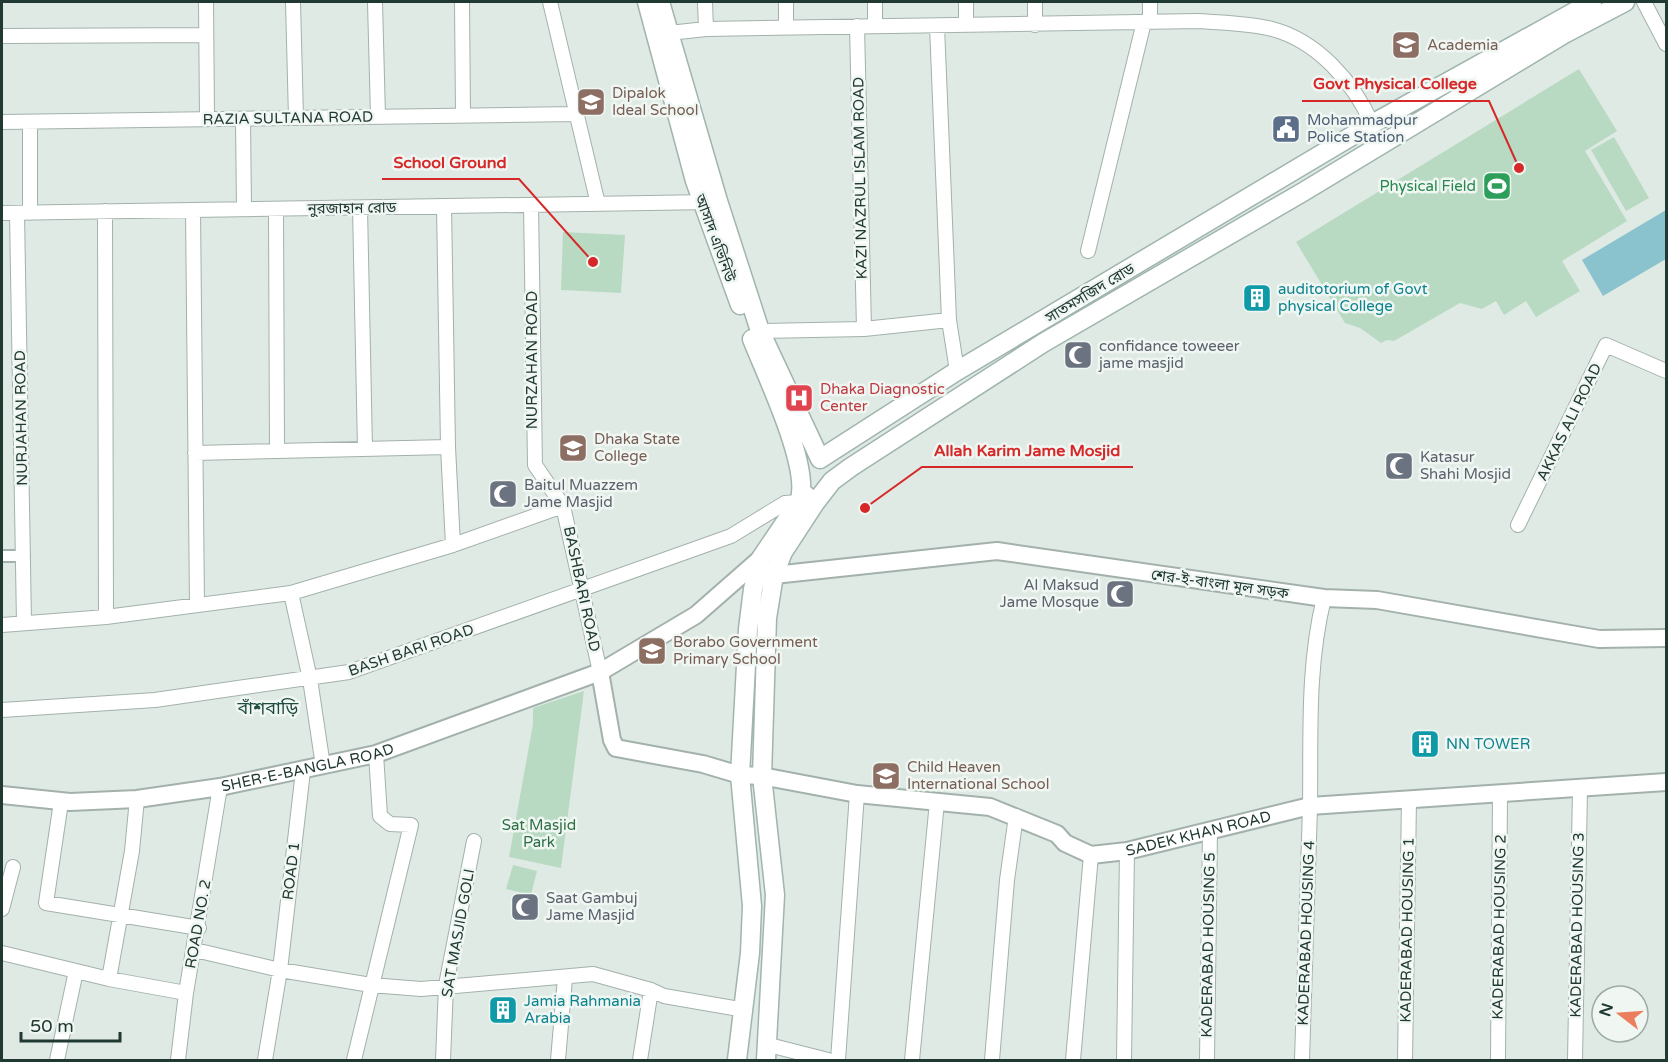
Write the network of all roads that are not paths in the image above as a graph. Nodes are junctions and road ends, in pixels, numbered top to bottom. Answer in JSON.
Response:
{"nodes":[{"id":1,"x":206,"y":2,"type":"edge"},
{"id":2,"x":293,"y":2,"type":"edge"},
{"id":3,"x":375,"y":2,"type":"edge"},
{"id":4,"x":462,"y":2,"type":"edge"},
{"id":5,"x":550,"y":2,"type":"edge"},
{"id":6,"x":647,"y":2,"type":"edge"},
{"id":7,"x":660,"y":2,"type":"edge"},
{"id":8,"x":705,"y":2,"type":"edge"},
{"id":9,"x":786,"y":2,"type":"edge"},
{"id":10,"x":874,"y":2,"type":"edge"},
{"id":11,"x":966,"y":2,"type":"edge"},
{"id":12,"x":1035,"y":2,"type":"edge"},
{"id":13,"x":1150,"y":2,"type":"edge"},
{"id":14,"x":1625,"y":2,"type":"edge"},
{"id":15,"x":1644,"y":2,"type":"edge"},
{"id":16,"x":1582,"y":4,"type":"edge"},
{"id":17,"x":1147,"y":22,"type":"junction"},
{"id":18,"x":966,"y":25,"type":"junction"},
{"id":19,"x":1035,"y":25,"type":"junction"},
{"id":20,"x":857,"y":26,"type":"junction"},
{"id":21,"x":875,"y":26,"type":"junction"},
{"id":22,"x":937,"y":26,"type":"junction"},
{"id":23,"x":786,"y":27,"type":"junction"},
{"id":24,"x":706,"y":29,"type":"junction"},
{"id":25,"x":662,"y":34,"type":"junction"},
{"id":26,"x":206,"y":35,"type":"junction"},
{"id":27,"x":2,"y":36,"type":"edge"},
{"id":28,"x":1666,"y":44,"type":"edge"},
{"id":29,"x":576,"y":114,"type":"junction"},
{"id":30,"x":463,"y":115,"type":"junction"},
{"id":31,"x":378,"y":117,"type":"junction"},
{"id":32,"x":296,"y":118,"type":"junction"},
{"id":33,"x":207,"y":119,"type":"junction"},
{"id":34,"x":243,"y":119,"type":"junction"},
{"id":35,"x":2,"y":122,"type":"edge"},
{"id":36,"x":30,"y":122,"type":"junction"},
{"id":37,"x":1372,"y":124,"type":"junction"},
{"id":38,"x":1384,"y":144,"type":"junction"},
{"id":39,"x":710,"y":202,"type":"junction"},
{"id":40,"x":598,"y":204,"type":"junction"},
{"id":41,"x":531,"y":205,"type":"junction"},
{"id":42,"x":444,"y":206,"type":"junction"},
{"id":43,"x":360,"y":207,"type":"junction"},
{"id":44,"x":244,"y":209,"type":"junction"},
{"id":45,"x":276,"y":209,"type":"junction"},
{"id":46,"x":193,"y":210,"type":"junction"},
{"id":47,"x":105,"y":212,"type":"junction"},
{"id":48,"x":2,"y":213,"type":"edge"},
{"id":49,"x":24,"y":213,"type":"junction"},
{"id":50,"x":1088,"y":251,"type":"dead end"},
{"id":51,"x":949,"y":320,"type":"junction"},
{"id":52,"x":864,"y":329,"type":"junction"},
{"id":53,"x":760,"y":331,"type":"junction"},
{"id":54,"x":957,"y":371,"type":"junction"},
{"id":55,"x":1666,"y":371,"type":"edge"},
{"id":56,"x":448,"y":447,"type":"junction"},
{"id":57,"x":365,"y":449,"type":"junction"},
{"id":58,"x":277,"y":451,"type":"junction"},
{"id":59,"x":195,"y":453,"type":"junction"},
{"id":60,"x":819,"y":456,"type":"junction"},
{"id":61,"x":801,"y":470,"type":"junction"},
{"id":62,"x":832,"y":481,"type":"junction"},
{"id":63,"x":805,"y":499,"type":"junction"},
{"id":64,"x":563,"y":506,"type":"junction"},
{"id":65,"x":1518,"y":525,"type":"dead end"},
{"id":66,"x":453,"y":545,"type":"junction"},
{"id":67,"x":2,"y":556,"type":"edge"},
{"id":68,"x":24,"y":556,"type":"junction"},
{"id":69,"x":761,"y":558,"type":"junction"},
{"id":70,"x":774,"y":575,"type":"junction"},
{"id":71,"x":581,"y":591,"type":"junction"},
{"id":72,"x":291,"y":593,"type":"junction"},
{"id":73,"x":1324,"y":598,"type":"junction"},
{"id":74,"x":197,"y":605,"type":"junction"},
{"id":75,"x":106,"y":617,"type":"junction"},
{"id":76,"x":24,"y":623,"type":"junction"},
{"id":77,"x":2,"y":625,"type":"edge"},
{"id":78,"x":1666,"y":638,"type":"edge"},
{"id":79,"x":600,"y":672,"type":"junction"},
{"id":80,"x":310,"y":680,"type":"junction"},
{"id":81,"x":2,"y":710,"type":"edge"},
{"id":82,"x":376,"y":754,"type":"junction"},
{"id":83,"x":323,"y":766,"type":"junction"},
{"id":84,"x":303,"y":771,"type":"junction"},
{"id":85,"x":740,"y":775,"type":"junction"},
{"id":86,"x":762,"y":776,"type":"junction"},
{"id":87,"x":1666,"y":782,"type":"edge"},
{"id":88,"x":220,"y":787,"type":"junction"},
{"id":89,"x":1580,"y":789,"type":"junction"},
{"id":90,"x":857,"y":794,"type":"junction"},
{"id":91,"x":1500,"y":794,"type":"junction"},
{"id":92,"x":2,"y":795,"type":"edge"},
{"id":93,"x":137,"y":799,"type":"junction"},
{"id":94,"x":1409,"y":799,"type":"junction"},
{"id":95,"x":61,"y":802,"type":"junction"},
{"id":96,"x":937,"y":802,"type":"junction"},
{"id":97,"x":1310,"y":806,"type":"junction"},
{"id":98,"x":1016,"y":816,"type":"junction"},
{"id":99,"x":1210,"y":830,"type":"junction"},
{"id":100,"x":474,"y":841,"type":"dead end"},
{"id":101,"x":1127,"y":850,"type":"junction"},
{"id":102,"x":1091,"y":855,"type":"junction"},
{"id":103,"x":13,"y":867,"type":"dead end"},
{"id":104,"x":2,"y":909,"type":"edge"},
{"id":105,"x":119,"y":914,"type":"junction"},
{"id":106,"x":199,"y":928,"type":"junction"},
{"id":107,"x":195,"y":950,"type":"junction"},
{"id":108,"x":2,"y":952,"type":"edge"},
{"id":109,"x":280,"y":970,"type":"junction"},
{"id":110,"x":76,"y":971,"type":"junction"},
{"id":111,"x":565,"y":978,"type":"junction"},
{"id":112,"x":109,"y":979,"type":"junction"},
{"id":113,"x":370,"y":985,"type":"junction"},
{"id":114,"x":446,"y":986,"type":"junction"},
{"id":115,"x":651,"y":990,"type":"junction"},
{"id":116,"x":186,"y":993,"type":"junction"},
{"id":117,"x":745,"y":1010,"type":"junction"},
{"id":118,"x":741,"y":1034,"type":"junction"},
{"id":119,"x":768,"y":1046,"type":"edge"},
{"id":120,"x":57,"y":1060,"type":"edge"},
{"id":121,"x":178,"y":1060,"type":"edge"},
{"id":122,"x":265,"y":1060,"type":"edge"},
{"id":123,"x":354,"y":1060,"type":"edge"},
{"id":124,"x":443,"y":1060,"type":"edge"},
{"id":125,"x":558,"y":1060,"type":"edge"},
{"id":126,"x":640,"y":1060,"type":"edge"},
{"id":127,"x":737,"y":1060,"type":"edge"},
{"id":128,"x":828,"y":1060,"type":"edge"},
{"id":129,"x":838,"y":1060,"type":"edge"},
{"id":130,"x":912,"y":1060,"type":"edge"},
{"id":131,"x":992,"y":1060,"type":"edge"},
{"id":132,"x":1073,"y":1060,"type":"edge"},
{"id":133,"x":1124,"y":1060,"type":"edge"},
{"id":134,"x":1207,"y":1060,"type":"edge"},
{"id":135,"x":1302,"y":1060,"type":"edge"},
{"id":136,"x":1405,"y":1060,"type":"edge"},
{"id":137,"x":1498,"y":1060,"type":"edge"},
{"id":138,"x":1575,"y":1060,"type":"edge"}],
"edges":[{"from":1,"to":26,"type":"street"},
{"from":2,"to":32,"type":"street"},
{"from":3,"to":31,"type":"street"},
{"from":4,"to":30,"type":"street"},
{"from":5,"to":29,"type":"street"},
{"from":6,"to":25,"type":"main road","name":"আসাদ এভিনিউ"},
{"from":7,"to":25,"type":"main road","name":"আসাদ এভিনিউ"},
{"from":8,"to":24,"type":"street"},
{"from":9,"to":23,"type":"street"},
{"from":10,"to":21,"type":"street"},
{"from":11,"to":18,"type":"street"},
{"from":12,"to":19,"type":"street"},
{"from":13,"to":17,"type":"street"},
{"from":14,"to":38,"type":"main road","name":"সাতমসজিদ রোড"},
{"from":15,"to":28,"type":"street"},
{"from":16,"to":37,"type":"main road","name":"সাতমসজিদ রোড"},
{"from":17,"to":19,"type":"street"},
{"from":17,"to":37,"type":"street"},
{"from":17,"to":50,"type":"street"},
{"from":18,"to":19,"type":"street"},
{"from":18,"to":22,"type":"street"},
{"from":20,"to":21,"type":"street"},
{"from":20,"to":23,"type":"street"},
{"from":20,"to":52,"type":"street","name":"KAZI NAZRUL ISLAM ROAD"},
{"from":21,"to":22,"type":"street"},
{"from":22,"to":51,"type":"street"},
{"from":23,"to":24,"type":"street"},
{"from":24,"to":25,"type":"street"},
{"from":25,"to":39,"type":"main road","name":"আসাদ এভিনিউ"},
{"from":26,"to":27,"type":"street"},
{"from":26,"to":33,"type":"street"},
{"from":29,"to":30,"type":"street","name":"RAZIA SULTANA ROAD"},
{"from":29,"to":40,"type":"street"},
{"from":30,"to":31,"type":"street","name":"RAZIA SULTANA ROAD"},
{"from":31,"to":32,"type":"street","name":"RAZIA SULTANA ROAD"},
{"from":32,"to":34,"type":"street","name":"RAZIA SULTANA ROAD"},
{"from":33,"to":34,"type":"street","name":"RAZIA SULTANA ROAD"},
{"from":33,"to":36,"type":"street","name":"RAZIA SULTANA ROAD"},
{"from":34,"to":44,"type":"street"},
{"from":35,"to":36,"type":"street","name":"RAZIA SULTANA ROAD"},
{"from":36,"to":49,"type":"street","name":"NURJAHAN ROAD"},
{"from":37,"to":38,"type":"main road"},
{"from":37,"to":54,"type":"main road","name":"সাতমসজিদ রোড"},
{"from":38,"to":62,"type":"main road","name":"সাতমসজিদ রোড"},
{"from":39,"to":40,"type":"street","name":"নুরজাহান রোড"},
{"from":39,"to":53,"type":"main road","name":"আসাদ এভিনিউ"},
{"from":39,"to":61,"type":"main road","name":"আসাদ এভিনিউ"},
{"from":40,"to":41,"type":"street","name":"নুরজাহান রোড"},
{"from":41,"to":42,"type":"street","name":"নুরজাহান রোড"},
{"from":41,"to":64,"type":"street","name":"NURZAHAN ROAD"},
{"from":42,"to":43,"type":"street","name":"নুরজাহান রোড"},
{"from":42,"to":56,"type":"street"},
{"from":43,"to":45,"type":"street","name":"নুরজাহান রোড"},
{"from":43,"to":57,"type":"street"},
{"from":44,"to":45,"type":"street","name":"নুরজাহান রোড"},
{"from":44,"to":46,"type":"street","name":"নুরজাহান রোড"},
{"from":45,"to":58,"type":"street"},
{"from":46,"to":47,"type":"street","name":"নুরজাহান রোড"},
{"from":46,"to":59,"type":"street"},
{"from":47,"to":49,"type":"street","name":"নুরজাহান রোড"},
{"from":47,"to":75,"type":"street"},
{"from":48,"to":49,"type":"street","name":"নুরজাহান রোড"},
{"from":49,"to":68,"type":"street","name":"NURJAHAN ROAD"},
{"from":51,"to":52,"type":"street"},
{"from":51,"to":54,"type":"street"},
{"from":52,"to":53,"type":"street"},
{"from":53,"to":60,"type":"main road","name":"আসাদ এভিনিউ"},
{"from":54,"to":60,"type":"main road","name":"সাতমসজিদ রোড"},
{"from":55,"to":65,"type":"street","name":"AKKAS ALI ROAD"},
{"from":56,"to":57,"type":"street"},
{"from":56,"to":66,"type":"street"},
{"from":57,"to":58,"type":"street"},
{"from":58,"to":59,"type":"street"},
{"from":59,"to":74,"type":"street"},
{"from":60,"to":61,"type":"main road","name":"সাতমসজিদ রোড"},
{"from":60,"to":62,"type":"main road","name":"আসাদ এভিনিউ"},
{"from":61,"to":63,"type":"main road","name":"আসাদ এভিনিউ"},
{"from":62,"to":63,"type":"main road","name":"সাতমসজিদ রোড"},
{"from":63,"to":69,"type":"main road"},
{"from":63,"to":70,"type":"main road"},
{"from":63,"to":71,"type":"street","name":"BASH BARI ROAD"},
{"from":64,"to":66,"type":"street"},
{"from":64,"to":71,"type":"street","name":"BASHBARI ROAD"},
{"from":66,"to":72,"type":"street"},
{"from":67,"to":68,"type":"street"},
{"from":68,"to":76,"type":"street","name":"NURJAHAN ROAD"},
{"from":69,"to":79,"type":"street","name":"SHER-E-BANGLA ROAD"},
{"from":69,"to":85,"type":"main road"},
{"from":70,"to":73,"type":"street","name":"শের-ই-বাংলা মূল সড়ক"},
{"from":70,"to":86,"type":"main road"},
{"from":71,"to":79,"type":"street","name":"BASHBARI ROAD"},
{"from":71,"to":80,"type":"street","name":"BASH BARI ROAD"},
{"from":72,"to":74,"type":"street"},
{"from":72,"to":80,"type":"street"},
{"from":73,"to":78,"type":"street","name":"শের-ই-বাংলা মূল সড়ক"},
{"from":73,"to":97,"type":"street","name":"KADERABAD HOUSING 4"},
{"from":74,"to":75,"type":"street"},
{"from":75,"to":76,"type":"street"},
{"from":76,"to":77,"type":"street"},
{"from":79,"to":82,"type":"street","name":"SHER-E-BANGLA ROAD"},
{"from":79,"to":85,"type":"street"},
{"from":80,"to":81,"type":"street","name":"BASH BARI ROAD"},
{"from":80,"to":83,"type":"street"},
{"from":82,"to":83,"type":"street","name":"SHER-E-BANGLA ROAD"},
{"from":82,"to":113,"type":"street"},
{"from":83,"to":84,"type":"street","name":"SHER-E-BANGLA ROAD"},
{"from":84,"to":88,"type":"street","name":"SHER-E-BANGLA ROAD"},
{"from":84,"to":109,"type":"street","name":"ROAD 1"},
{"from":85,"to":86,"type":"street"},
{"from":85,"to":117,"type":"main road"},
{"from":86,"to":90,"type":"street"},
{"from":86,"to":119,"type":"main road"},
{"from":87,"to":89,"type":"street","name":"SADEK KHAN ROAD"},
{"from":88,"to":93,"type":"street","name":"SHER-E-BANGLA ROAD"},
{"from":88,"to":106,"type":"street","name":"ROAD NO. 2"},
{"from":89,"to":91,"type":"street","name":"SADEK KHAN ROAD"},
{"from":89,"to":138,"type":"street","name":"KADERABAD HOUSING 3"},
{"from":90,"to":96,"type":"street"},
{"from":90,"to":129,"type":"street"},
{"from":91,"to":94,"type":"street","name":"SADEK KHAN ROAD"},
{"from":91,"to":137,"type":"street","name":"KADERABAD HOUSING 2"},
{"from":92,"to":95,"type":"street","name":"SHER-E-BANGLA ROAD"},
{"from":93,"to":95,"type":"street","name":"SHER-E-BANGLA ROAD"},
{"from":93,"to":105,"type":"street"},
{"from":94,"to":97,"type":"street","name":"SADEK KHAN ROAD"},
{"from":94,"to":136,"type":"street","name":"KADERABAD HOUSING 1"},
{"from":95,"to":105,"type":"street"},
{"from":96,"to":98,"type":"street"},
{"from":96,"to":130,"type":"street"},
{"from":97,"to":99,"type":"street","name":"SADEK KHAN ROAD"},
{"from":97,"to":135,"type":"street","name":"KADERABAD HOUSING 4"},
{"from":98,"to":102,"type":"street"},
{"from":98,"to":131,"type":"street"},
{"from":99,"to":101,"type":"street","name":"SADEK KHAN ROAD"},
{"from":99,"to":134,"type":"street","name":"KADERABAD HOUSING 5"},
{"from":100,"to":114,"type":"street","name":"SAT MASJID GOLI"},
{"from":101,"to":102,"type":"street","name":"SADEK KHAN ROAD"},
{"from":101,"to":133,"type":"street"},
{"from":102,"to":132,"type":"street"},
{"from":103,"to":104,"type":"street"},
{"from":105,"to":106,"type":"street"},
{"from":105,"to":112,"type":"street"},
{"from":106,"to":107,"type":"street","name":"ROAD NO. 2"},
{"from":107,"to":109,"type":"street"},
{"from":107,"to":116,"type":"street","name":"ROAD NO. 2"},
{"from":108,"to":110,"type":"street"},
{"from":109,"to":113,"type":"street"},
{"from":109,"to":122,"type":"street","name":"ROAD 1"},
{"from":110,"to":112,"type":"street"},
{"from":110,"to":120,"type":"street"},
{"from":111,"to":114,"type":"street"},
{"from":111,"to":115,"type":"street"},
{"from":111,"to":125,"type":"street"},
{"from":112,"to":116,"type":"street"},
{"from":113,"to":114,"type":"street"},
{"from":113,"to":123,"type":"street"},
{"from":114,"to":124,"type":"street","name":"SAT MASJID GOLI"},
{"from":115,"to":117,"type":"street"},
{"from":115,"to":126,"type":"street"},
{"from":116,"to":121,"type":"street","name":"ROAD NO. 2"},
{"from":117,"to":118,"type":"main road"},
{"from":118,"to":119,"type":"main road"},
{"from":118,"to":127,"type":"main road"},
{"from":119,"to":128,"type":"street"}]}
